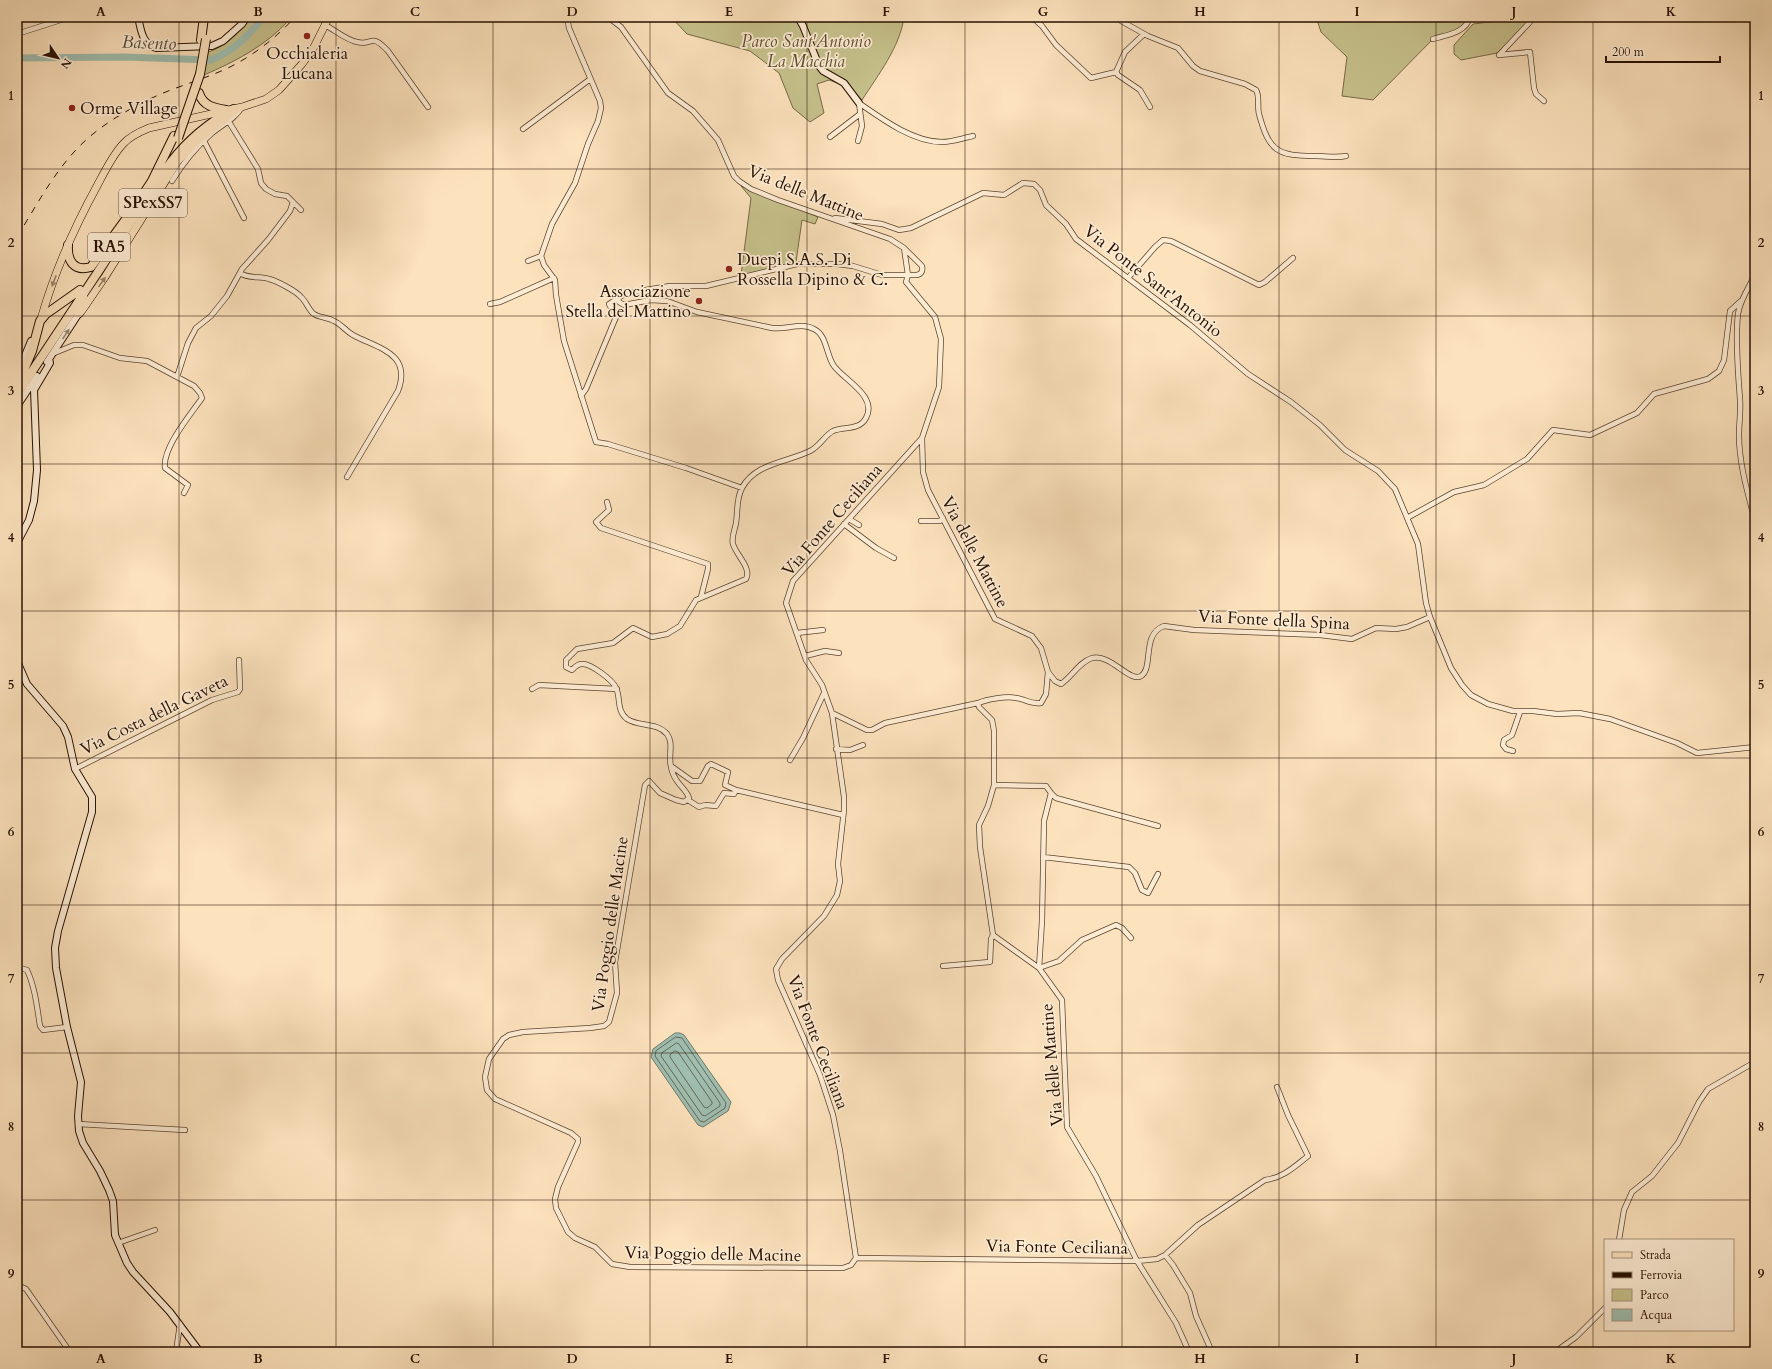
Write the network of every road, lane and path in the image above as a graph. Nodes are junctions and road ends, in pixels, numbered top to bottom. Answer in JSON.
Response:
{"nodes":[{"id":1,"x":70,"y":17,"type":"edge"},
{"id":2,"x":138,"y":17,"type":"edge"},
{"id":3,"x":204,"y":17,"type":"edge"},
{"id":4,"x":207,"y":17,"type":"edge"},
{"id":5,"x":247,"y":17,"type":"edge"},
{"id":6,"x":329,"y":17,"type":"edge"},
{"id":7,"x":566,"y":17,"type":"edge"},
{"id":8,"x":608,"y":17,"type":"edge"},
{"id":9,"x":798,"y":17,"type":"edge"},
{"id":10,"x":1032,"y":17,"type":"edge"},
{"id":11,"x":1114,"y":17,"type":"edge"},
{"id":12,"x":1470,"y":17,"type":"edge"},
{"id":13,"x":1531,"y":17,"type":"edge"},
{"id":14,"x":325,"y":25,"type":"junction"},
{"id":15,"x":17,"y":34,"type":"edge"},
{"id":16,"x":1144,"y":34,"type":"junction"},
{"id":17,"x":1433,"y":39,"type":"dead end"},
{"id":18,"x":204,"y":40,"type":"junction"},
{"id":19,"x":1116,"y":72,"type":"junction"},
{"id":20,"x":200,"y":74,"type":"junction"},
{"id":21,"x":589,"y":80,"type":"junction"},
{"id":22,"x":1544,"y":100,"type":"dead end"},
{"id":23,"x":859,"y":103,"type":"junction"},
{"id":24,"x":428,"y":107,"type":"dead end"},
{"id":25,"x":1150,"y":107,"type":"dead end"},
{"id":26,"x":234,"y":109,"type":"junction"},
{"id":27,"x":860,"y":114,"type":"junction"},
{"id":28,"x":229,"y":122,"type":"junction"},
{"id":29,"x":523,"y":129,"type":"dead end"},
{"id":30,"x":830,"y":136,"type":"dead end"},
{"id":31,"x":973,"y":136,"type":"dead end"},
{"id":32,"x":176,"y":137,"type":"junction"},
{"id":33,"x":204,"y":141,"type":"junction"},
{"id":34,"x":858,"y":141,"type":"dead end"},
{"id":35,"x":1346,"y":156,"type":"dead end"},
{"id":36,"x":172,"y":181,"type":"dead end"},
{"id":37,"x":293,"y":202,"type":"junction"},
{"id":38,"x":139,"y":206,"type":"junction"},
{"id":39,"x":301,"y":210,"type":"dead end"},
{"id":40,"x":830,"y":217,"type":"junction"},
{"id":41,"x":244,"y":218,"type":"dead end"},
{"id":42,"x":68,"y":245,"type":"junction"},
{"id":43,"x":904,"y":248,"type":"junction"},
{"id":44,"x":542,"y":256,"type":"junction"},
{"id":45,"x":1293,"y":258,"type":"dead end"},
{"id":46,"x":528,"y":261,"type":"dead end"},
{"id":47,"x":240,"y":273,"type":"junction"},
{"id":48,"x":908,"y":275,"type":"junction"},
{"id":49,"x":1755,"y":275,"type":"edge"},
{"id":50,"x":554,"y":278,"type":"junction"},
{"id":51,"x":1128,"y":278,"type":"junction"},
{"id":52,"x":82,"y":291,"type":"junction"},
{"id":53,"x":618,"y":298,"type":"junction"},
{"id":54,"x":1741,"y":301,"type":"junction"},
{"id":55,"x":490,"y":304,"type":"dead end"},
{"id":56,"x":79,"y":313,"type":"junction"},
{"id":57,"x":40,"y":321,"type":"junction"},
{"id":58,"x":50,"y":356,"type":"junction"},
{"id":59,"x":17,"y":374,"type":"edge"},
{"id":60,"x":177,"y":377,"type":"junction"},
{"id":61,"x":17,"y":385,"type":"edge"},
{"id":62,"x":17,"y":394,"type":"edge"},
{"id":63,"x":582,"y":396,"type":"junction"},
{"id":64,"x":17,"y":406,"type":"edge"},
{"id":65,"x":922,"y":438,"type":"junction"},
{"id":66,"x":347,"y":477,"type":"dead end"},
{"id":67,"x":742,"y":488,"type":"junction"},
{"id":68,"x":184,"y":493,"type":"dead end"},
{"id":69,"x":607,"y":502,"type":"dead end"},
{"id":70,"x":943,"y":518,"type":"junction"},
{"id":71,"x":1407,"y":518,"type":"junction"},
{"id":72,"x":849,"y":519,"type":"junction"},
{"id":73,"x":921,"y":521,"type":"dead end"},
{"id":74,"x":1755,"y":521,"type":"edge"},
{"id":75,"x":844,"y":524,"type":"junction"},
{"id":76,"x":859,"y":525,"type":"dead end"},
{"id":77,"x":17,"y":543,"type":"edge"},
{"id":78,"x":894,"y":558,"type":"dead end"},
{"id":79,"x":701,"y":597,"type":"junction"},
{"id":80,"x":1430,"y":617,"type":"junction"},
{"id":81,"x":823,"y":630,"type":"dead end"},
{"id":82,"x":797,"y":633,"type":"junction"},
{"id":83,"x":839,"y":653,"type":"dead end"},
{"id":84,"x":805,"y":656,"type":"junction"},
{"id":85,"x":238,"y":660,"type":"dead end"},
{"id":86,"x":17,"y":661,"type":"edge"},
{"id":87,"x":1048,"y":672,"type":"junction"},
{"id":88,"x":532,"y":689,"type":"dead end"},
{"id":89,"x":617,"y":690,"type":"junction"},
{"id":90,"x":824,"y":693,"type":"junction"},
{"id":91,"x":978,"y":703,"type":"junction"},
{"id":92,"x":1520,"y":712,"type":"junction"},
{"id":93,"x":832,"y":713,"type":"junction"},
{"id":94,"x":863,"y":745,"type":"dead end"},
{"id":95,"x":1755,"y":748,"type":"edge"},
{"id":96,"x":836,"y":749,"type":"junction"},
{"id":97,"x":1513,"y":751,"type":"dead end"},
{"id":98,"x":790,"y":760,"type":"dead end"},
{"id":99,"x":671,"y":766,"type":"junction"},
{"id":100,"x":75,"y":769,"type":"junction"},
{"id":101,"x":994,"y":784,"type":"junction"},
{"id":102,"x":736,"y":790,"type":"junction"},
{"id":103,"x":1051,"y":793,"type":"junction"},
{"id":104,"x":688,"y":800,"type":"junction"},
{"id":105,"x":842,"y":815,"type":"junction"},
{"id":106,"x":1158,"y":826,"type":"dead end"},
{"id":107,"x":1043,"y":857,"type":"junction"},
{"id":108,"x":1158,"y":874,"type":"dead end"},
{"id":109,"x":993,"y":935,"type":"junction"},
{"id":110,"x":1131,"y":938,"type":"dead end"},
{"id":111,"x":943,"y":966,"type":"dead end"},
{"id":112,"x":17,"y":967,"type":"edge"},
{"id":113,"x":1039,"y":968,"type":"junction"},
{"id":114,"x":67,"y":1027,"type":"junction"},
{"id":115,"x":1755,"y":1062,"type":"edge"},
{"id":116,"x":1277,"y":1087,"type":"dead end"},
{"id":117,"x":78,"y":1124,"type":"junction"},
{"id":118,"x":185,"y":1130,"type":"dead end"},
{"id":119,"x":155,"y":1230,"type":"dead end"},
{"id":120,"x":1619,"y":1239,"type":"edge"},
{"id":121,"x":118,"y":1243,"type":"junction"},
{"id":122,"x":1165,"y":1255,"type":"junction"},
{"id":123,"x":856,"y":1258,"type":"junction"},
{"id":124,"x":1137,"y":1261,"type":"junction"},
{"id":125,"x":17,"y":1285,"type":"edge"},
{"id":126,"x":1604,"y":1309,"type":"edge"},
{"id":127,"x":180,"y":1324,"type":"junction"},
{"id":128,"x":70,"y":1352,"type":"edge"},
{"id":129,"x":176,"y":1352,"type":"edge"},
{"id":130,"x":200,"y":1352,"type":"edge"},
{"id":131,"x":1189,"y":1352,"type":"edge"},
{"id":132,"x":1212,"y":1352,"type":"edge"},
{"id":133,"x":1555,"y":1352,"type":"edge"}],
"edges":[{"from":1,"to":15,"type":"street"},
{"from":2,"to":5,"type":"street"},
{"from":3,"to":18,"type":"highway","number":"RA5"},
{"from":4,"to":18,"type":"highway","number":"RA5"},
{"from":6,"to":14,"type":"main road","number":"SPexSS7"},
{"from":7,"to":21,"type":"street"},
{"from":8,"to":40,"type":"street","name":"Via delle Mattine"},
{"from":9,"to":23,"type":"street"},
{"from":10,"to":19,"type":"street"},
{"from":11,"to":16,"type":"street"},
{"from":12,"to":17,"type":"street"},
{"from":13,"to":22,"type":"street"},
{"from":14,"to":24,"type":"street"},
{"from":14,"to":26,"type":"main road","number":"SPexSS7"},
{"from":16,"to":19,"type":"street"},
{"from":16,"to":35,"type":"street"},
{"from":18,"to":20,"type":"highway","number":"RA5","bridge":true},
{"from":18,"to":32,"type":"highway","number":"RA5"},
{"from":19,"to":25,"type":"street"},
{"from":20,"to":26,"type":"highway"},
{"from":20,"to":32,"type":"highway","number":"RA5","bridge":true},
{"from":21,"to":29,"type":"street"},
{"from":21,"to":44,"type":"street"},
{"from":23,"to":27,"type":"street"},
{"from":23,"to":31,"type":"street"},
{"from":26,"to":28,"type":"street"},
{"from":26,"to":38,"type":"highway"},
{"from":26,"to":42,"type":"main road","number":"SPexSS7"},
{"from":56,"to":26,"type":"main road","number":"SPexSS7","one_way":true},
{"from":27,"to":30,"type":"street"},
{"from":27,"to":34,"type":"street"},
{"from":28,"to":33,"type":"street"},
{"from":28,"to":37,"type":"street"},
{"from":32,"to":38,"type":"highway","number":"RA5"},
{"from":33,"to":36,"type":"street"},
{"from":33,"to":41,"type":"street"},
{"from":37,"to":39,"type":"street"},
{"from":37,"to":47,"type":"street"},
{"from":38,"to":42,"type":"highway"},
{"from":38,"to":52,"type":"highway","number":"RA5"},
{"from":40,"to":43,"type":"street","name":"Via delle Mattine"},
{"from":40,"to":51,"type":"street","name":"Via Ponte Sant'Antonio"},
{"from":42,"to":57,"type":"main road","number":"SPexSS7","one_way":true},
{"from":43,"to":48,"type":"street","name":"Via delle Mattine"},
{"from":43,"to":48,"type":"street","name":"Via delle Mattine"},
{"from":44,"to":46,"type":"street"},
{"from":44,"to":50,"type":"street"},
{"from":45,"to":51,"type":"street"},
{"from":47,"to":60,"type":"street"},
{"from":47,"to":66,"type":"street"},
{"from":48,"to":53,"type":"street"},
{"from":48,"to":65,"type":"street","name":"Via delle Mattine"},
{"from":49,"to":54,"type":"street"},
{"from":50,"to":55,"type":"street"},
{"from":50,"to":63,"type":"street"},
{"from":51,"to":71,"type":"street","name":"Via Ponte Sant'Antonio"},
{"from":52,"to":56,"type":"highway"},
{"from":52,"to":57,"type":"highway"},
{"from":52,"to":61,"type":"highway"},
{"from":52,"to":62,"type":"highway"},
{"from":53,"to":63,"type":"street"},
{"from":53,"to":67,"type":"street"},
{"from":54,"to":71,"type":"street"},
{"from":54,"to":74,"type":"street"},
{"from":58,"to":56,"type":"street","number":"SPexSS7","one_way":true},
{"from":57,"to":59,"type":"street","number":"SPexSS7"},
{"from":57,"to":61,"type":"highway"},
{"from":58,"to":60,"type":"street"},
{"from":58,"to":64,"type":"street","number":"SPexSS7"},
{"from":58,"to":77,"type":"street"},
{"from":60,"to":68,"type":"street"},
{"from":63,"to":67,"type":"street"},
{"from":65,"to":70,"type":"street","name":"Via delle Mattine"},
{"from":65,"to":72,"type":"street","name":"Via Fonte Ceciliana"},
{"from":67,"to":79,"type":"street"},
{"from":69,"to":79,"type":"street"},
{"from":70,"to":73,"type":"street"},
{"from":70,"to":87,"type":"street","name":"Via delle Mattine"},
{"from":71,"to":80,"type":"street","name":"Via Ponte Sant'Antonio"},
{"from":72,"to":75,"type":"street","name":"Via Fonte Ceciliana"},
{"from":72,"to":76,"type":"street"},
{"from":75,"to":78,"type":"street"},
{"from":75,"to":82,"type":"street","name":"Via Fonte Ceciliana"},
{"from":79,"to":89,"type":"street"},
{"from":80,"to":87,"type":"street","name":"Via Fonte della Spina"},
{"from":80,"to":92,"type":"street"},
{"from":81,"to":82,"type":"street"},
{"from":82,"to":84,"type":"street","name":"Via Fonte Ceciliana"},
{"from":83,"to":84,"type":"street"},
{"from":84,"to":90,"type":"street","name":"Via Fonte Ceciliana"},
{"from":85,"to":100,"type":"street","name":"Via Costa della Gaveta"},
{"from":86,"to":100,"type":"street","name":"Via Costa della Gaveta"},
{"from":87,"to":91,"type":"street","name":"Via delle Mattine"},
{"from":88,"to":89,"type":"street"},
{"from":89,"to":99,"type":"street"},
{"from":90,"to":93,"type":"street","name":"Via Fonte Ceciliana"},
{"from":90,"to":98,"type":"street"},
{"from":91,"to":93,"type":"street"},
{"from":91,"to":101,"type":"street"},
{"from":92,"to":95,"type":"street"},
{"from":92,"to":97,"type":"street"},
{"from":93,"to":96,"type":"street","name":"Via Fonte Ceciliana"},
{"from":94,"to":96,"type":"street"},
{"from":96,"to":105,"type":"street","name":"Via Fonte Ceciliana"},
{"from":99,"to":102,"type":"street"},
{"from":99,"to":104,"type":"street"},
{"from":100,"to":114,"type":"street","name":"Via Costa della Gaveta"},
{"from":101,"to":103,"type":"street"},
{"from":101,"to":109,"type":"street"},
{"from":102,"to":104,"type":"street","name":"Via Poggio delle Macine"},
{"from":102,"to":105,"type":"street"},
{"from":103,"to":106,"type":"street"},
{"from":103,"to":107,"type":"street"},
{"from":104,"to":123,"type":"street","name":"Via Poggio delle Macine"},
{"from":105,"to":123,"type":"street","name":"Via Fonte Ceciliana"},
{"from":107,"to":108,"type":"street"},
{"from":107,"to":113,"type":"street"},
{"from":109,"to":111,"type":"street"},
{"from":109,"to":113,"type":"street","name":"Via delle Mattine"},
{"from":110,"to":113,"type":"street"},
{"from":112,"to":114,"type":"street"},
{"from":113,"to":124,"type":"street","name":"Via delle Mattine"},
{"from":114,"to":117,"type":"street","name":"Via Costa della Gaveta"},
{"from":115,"to":120,"type":"street"},
{"from":116,"to":122,"type":"street"},
{"from":117,"to":118,"type":"street"},
{"from":117,"to":121,"type":"street","name":"Via Costa della Gaveta"},
{"from":119,"to":121,"type":"street"},
{"from":121,"to":127,"type":"street","name":"Via Costa della Gaveta"},
{"from":122,"to":124,"type":"street"},
{"from":122,"to":132,"type":"street"},
{"from":123,"to":124,"type":"street","name":"Via Fonte Ceciliana"},
{"from":124,"to":131,"type":"street","name":"Via delle Mattine"},
{"from":125,"to":128,"type":"street"},
{"from":126,"to":133,"type":"street"},
{"from":127,"to":129,"type":"street"},
{"from":127,"to":130,"type":"street","name":"Via Costa della Gaveta"}]}
